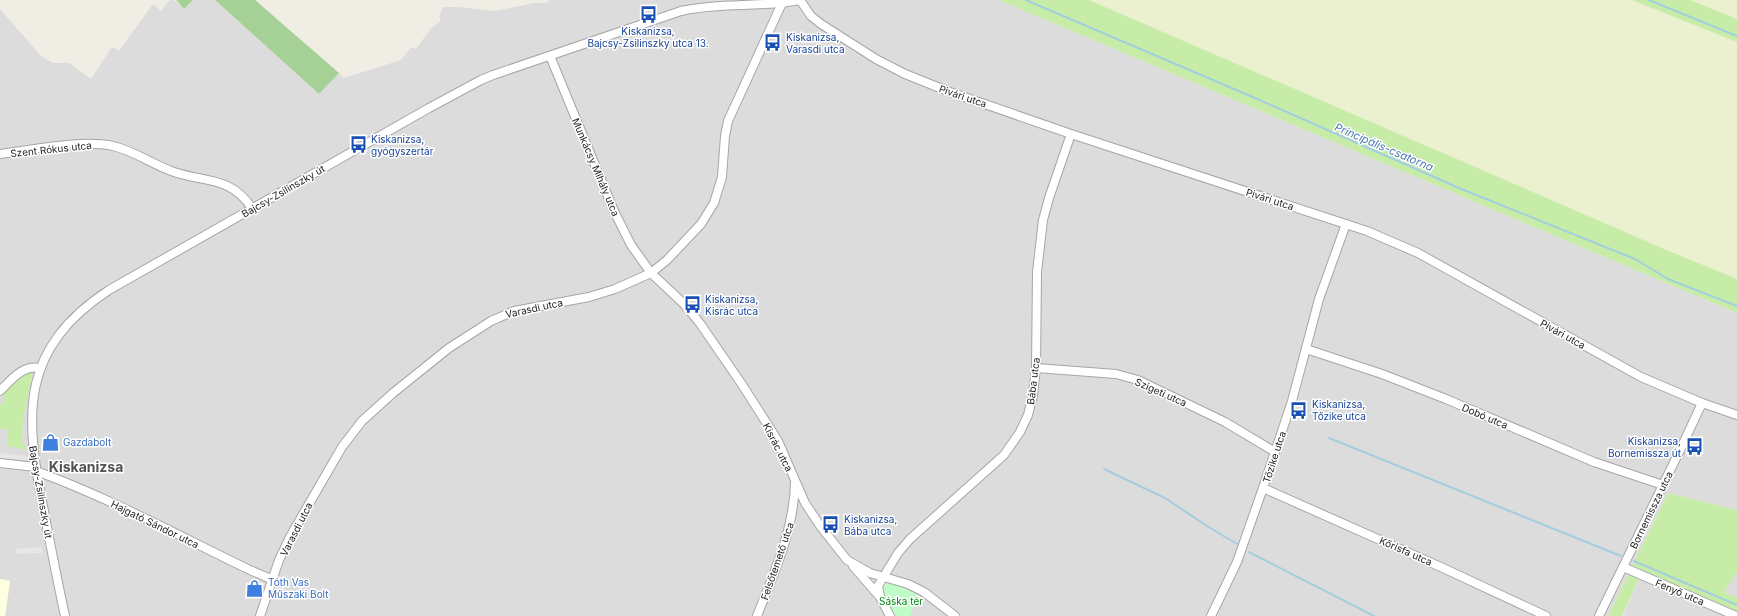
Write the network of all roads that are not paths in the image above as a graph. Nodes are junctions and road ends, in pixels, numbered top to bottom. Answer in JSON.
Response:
{"nodes":[{"id":1,"x":800,"y":0,"type":"edge"},
{"id":2,"x":782,"y":3,"type":"junction"},
{"id":3,"x":550,"y":56,"type":"junction"},
{"id":4,"x":1071,"y":134,"type":"junction"},
{"id":5,"x":0,"y":154,"type":"edge"},
{"id":6,"x":252,"y":208,"type":"junction"},
{"id":7,"x":1346,"y":224,"type":"junction"},
{"id":8,"x":651,"y":273,"type":"junction"},
{"id":9,"x":1306,"y":349,"type":"junction"},
{"id":10,"x":40,"y":368,"type":"junction"},
{"id":11,"x":1036,"y":368,"type":"junction"},
{"id":12,"x":0,"y":391,"type":"edge"},
{"id":13,"x":1702,"y":403,"type":"junction"},
{"id":14,"x":1737,"y":415,"type":"edge"},
{"id":15,"x":1275,"y":452,"type":"junction"},
{"id":16,"x":0,"y":463,"type":"edge"},
{"id":17,"x":36,"y":469,"type":"junction"},
{"id":18,"x":795,"y":481,"type":"junction"},
{"id":19,"x":1663,"y":485,"type":"junction"},
{"id":20,"x":1264,"y":488,"type":"junction"},
{"id":21,"x":847,"y":560,"type":"junction"},
{"id":22,"x":1623,"y":567,"type":"junction"},
{"id":23,"x":884,"y":576,"type":"junction"},
{"id":24,"x":273,"y":580,"type":"junction"},
{"id":25,"x":880,"y":597,"type":"junction"},
{"id":26,"x":65,"y":616,"type":"edge"},
{"id":27,"x":260,"y":616,"type":"edge"},
{"id":28,"x":757,"y":616,"type":"edge"},
{"id":29,"x":890,"y":616,"type":"edge"},
{"id":30,"x":955,"y":616,"type":"edge"},
{"id":31,"x":1211,"y":616,"type":"edge"},
{"id":32,"x":1546,"y":616,"type":"edge"},
{"id":33,"x":1599,"y":616,"type":"edge"},
{"id":34,"x":1736,"y":616,"type":"edge"}],
"edges":[{"from":1,"to":2,"type":"street","name":"Bajcsy-Zsilinszky út"},
{"from":1,"to":4,"type":"street","name":"Pivári utca"},
{"from":2,"to":3,"type":"street","name":"Bajcsy-Zsilinszky út"},
{"from":2,"to":8,"type":"street","name":"Varasdi utca"},
{"from":3,"to":6,"type":"street","name":"Bajcsy-Zsilinszky út"},
{"from":3,"to":8,"type":"street","name":"Munkácsy Mihály utca"},
{"from":4,"to":7,"type":"street","name":"Pivári utca"},
{"from":4,"to":11,"type":"street","name":"Bába utca"},
{"from":5,"to":6,"type":"street","name":"Szent Rókus utca"},
{"from":6,"to":10,"type":"street","name":"Bajcsy-Zsilinszky út"},
{"from":7,"to":9,"type":"street","name":"Tőzike utca"},
{"from":7,"to":13,"type":"street","name":"Pivári utca"},
{"from":8,"to":18,"type":"street","name":"Kisrác utca"},
{"from":8,"to":24,"type":"street","name":"Varasdi utca"},
{"from":9,"to":15,"type":"street","name":"Tőzike utca"},
{"from":9,"to":19,"type":"street","name":"Dobó utca"},
{"from":10,"to":12,"type":"street"},
{"from":10,"to":17,"type":"street","name":"Bajcsy-Zsilinszky út"},
{"from":11,"to":15,"type":"street","name":"Szigeti utca"},
{"from":11,"to":23,"type":"street","name":"Bába utca"},
{"from":13,"to":14,"type":"street","name":"Pivári utca"},
{"from":13,"to":19,"type":"street","name":"Bornemissza utca"},
{"from":15,"to":20,"type":"street","name":"Tőzike utca"},
{"from":16,"to":17,"type":"street","name":"Hajgató Sándor utca"},
{"from":17,"to":24,"type":"street","name":"Hajgató Sándor utca"},
{"from":17,"to":26,"type":"street","name":"Bajcsy-Zsilinszky út"},
{"from":18,"to":21,"type":"street","name":"Kisrác utca"},
{"from":18,"to":28,"type":"street","name":"Felsőtemető utca"},
{"from":19,"to":22,"type":"street","name":"Bornemissza utca"},
{"from":20,"to":31,"type":"street","name":"Tőzike utca"},
{"from":20,"to":32,"type":"street","name":"Kőrisfa utca"},
{"from":21,"to":23,"type":"street","name":"Kisrác utca"},
{"from":21,"to":25,"type":"street"},
{"from":22,"to":33,"type":"street","name":"Bornemissza utca"},
{"from":22,"to":34,"type":"street","name":"Fenyő utca"},
{"from":23,"to":25,"type":"street"},
{"from":23,"to":30,"type":"street","name":"Kisrác utca"},
{"from":24,"to":27,"type":"street","name":"Varasdi utca"},
{"from":25,"to":29,"type":"street"}]}
